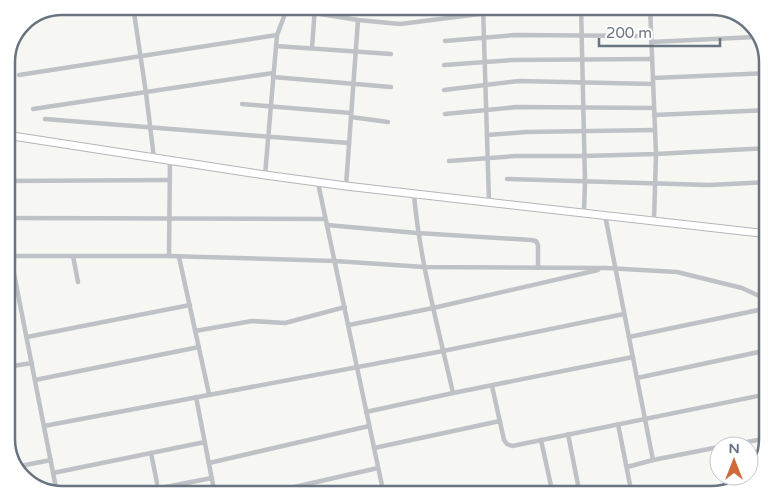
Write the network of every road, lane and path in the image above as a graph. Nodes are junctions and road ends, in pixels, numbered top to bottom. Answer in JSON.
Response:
{"nodes":[{"id":1,"x":133,"y":15,"type":"edge"},
{"id":2,"x":285,"y":15,"type":"edge"},
{"id":3,"x":314,"y":15,"type":"edge"},
{"id":4,"x":327,"y":15,"type":"edge"},
{"id":5,"x":475,"y":15,"type":"edge"},
{"id":6,"x":483,"y":15,"type":"edge"},
{"id":7,"x":581,"y":15,"type":"edge"},
{"id":8,"x":650,"y":15,"type":"edge"},
{"id":9,"x":358,"y":20,"type":"junction"},
{"id":10,"x":277,"y":35,"type":"junction"},
{"id":11,"x":582,"y":35,"type":"junction"},
{"id":12,"x":484,"y":37,"type":"junction"},
{"id":13,"x":752,"y":37,"type":"edge"},
{"id":14,"x":651,"y":39,"type":"junction"},
{"id":15,"x":444,"y":41,"type":"dead end"},
{"id":16,"x":276,"y":46,"type":"junction"},
{"id":17,"x":312,"y":48,"type":"junction"},
{"id":18,"x":356,"y":53,"type":"junction"},
{"id":19,"x":390,"y":54,"type":"dead end"},
{"id":20,"x":140,"y":56,"type":"junction"},
{"id":21,"x":582,"y":59,"type":"junction"},
{"id":22,"x":652,"y":60,"type":"junction"},
{"id":23,"x":484,"y":61,"type":"junction"},
{"id":24,"x":444,"y":65,"type":"dead end"},
{"id":25,"x":759,"y":73,"type":"edge"},
{"id":26,"x":19,"y":75,"type":"dead end"},
{"id":27,"x":273,"y":75,"type":"junction"},
{"id":28,"x":652,"y":78,"type":"junction"},
{"id":29,"x":353,"y":84,"type":"junction"},
{"id":30,"x":582,"y":84,"type":"junction"},
{"id":31,"x":653,"y":84,"type":"junction"},
{"id":32,"x":485,"y":86,"type":"junction"},
{"id":33,"x":391,"y":87,"type":"dead end"},
{"id":34,"x":444,"y":90,"type":"dead end"},
{"id":35,"x":146,"y":93,"type":"junction"},
{"id":36,"x":242,"y":104,"type":"dead end"},
{"id":37,"x":270,"y":106,"type":"junction"},
{"id":38,"x":654,"y":108,"type":"junction"},
{"id":39,"x":33,"y":109,"type":"dead end"},
{"id":40,"x":583,"y":109,"type":"junction"},
{"id":41,"x":759,"y":110,"type":"edge"},
{"id":42,"x":486,"y":111,"type":"junction"},
{"id":43,"x":445,"y":114,"type":"dead end"},
{"id":44,"x":351,"y":115,"type":"junction"},
{"id":45,"x":654,"y":115,"type":"junction"},
{"id":46,"x":45,"y":119,"type":"dead end"},
{"id":47,"x":388,"y":122,"type":"dead end"},
{"id":48,"x":151,"y":128,"type":"junction"},
{"id":49,"x":655,"y":130,"type":"junction"},
{"id":50,"x":583,"y":132,"type":"junction"},
{"id":51,"x":487,"y":135,"type":"junction"},
{"id":52,"x":15,"y":136,"type":"edge"},
{"id":53,"x":268,"y":137,"type":"junction"},
{"id":54,"x":349,"y":144,"type":"junction"},
{"id":55,"x":759,"y":148,"type":"edge"},
{"id":56,"x":656,"y":154,"type":"junction"},
{"id":57,"x":584,"y":156,"type":"junction"},
{"id":58,"x":154,"y":158,"type":"junction"},
{"id":59,"x":488,"y":158,"type":"junction"},
{"id":60,"x":170,"y":160,"type":"junction"},
{"id":61,"x":449,"y":161,"type":"dead end"},
{"id":62,"x":265,"y":175,"type":"junction"},
{"id":63,"x":507,"y":178,"type":"dead end"},
{"id":64,"x":170,"y":180,"type":"junction"},
{"id":65,"x":15,"y":181,"type":"edge"},
{"id":66,"x":585,"y":182,"type":"junction"},
{"id":67,"x":759,"y":182,"type":"edge"},
{"id":68,"x":318,"y":183,"type":"junction"},
{"id":69,"x":654,"y":184,"type":"junction"},
{"id":70,"x":346,"y":186,"type":"junction"},
{"id":71,"x":414,"y":195,"type":"junction"},
{"id":72,"x":489,"y":202,"type":"junction"},
{"id":73,"x":584,"y":213,"type":"junction"},
{"id":74,"x":605,"y":215,"type":"junction"},
{"id":75,"x":15,"y":218,"type":"edge"},
{"id":76,"x":169,"y":219,"type":"junction"},
{"id":77,"x":326,"y":219,"type":"junction"},
{"id":78,"x":654,"y":220,"type":"junction"},
{"id":79,"x":327,"y":225,"type":"junction"},
{"id":80,"x":759,"y":233,"type":"edge"},
{"id":81,"x":417,"y":234,"type":"junction"},
{"id":82,"x":15,"y":256,"type":"edge"},
{"id":83,"x":73,"y":256,"type":"junction"},
{"id":84,"x":169,"y":256,"type":"junction"},
{"id":85,"x":179,"y":257,"type":"junction"},
{"id":86,"x":335,"y":261,"type":"junction"},
{"id":87,"x":424,"y":266,"type":"junction"},
{"id":88,"x":538,"y":268,"type":"junction"},
{"id":89,"x":606,"y":268,"type":"junction"},
{"id":90,"x":615,"y":269,"type":"junction"},
{"id":91,"x":15,"y":278,"type":"edge"},
{"id":92,"x":78,"y":282,"type":"dead end"},
{"id":93,"x":759,"y":296,"type":"edge"},
{"id":94,"x":190,"y":306,"type":"junction"},
{"id":95,"x":345,"y":307,"type":"junction"},
{"id":96,"x":433,"y":308,"type":"junction"},
{"id":97,"x":759,"y":310,"type":"edge"},
{"id":98,"x":624,"y":314,"type":"junction"},
{"id":99,"x":349,"y":326,"type":"junction"},
{"id":100,"x":195,"y":331,"type":"junction"},
{"id":101,"x":26,"y":337,"type":"junction"},
{"id":102,"x":629,"y":338,"type":"junction"},
{"id":103,"x":199,"y":347,"type":"junction"},
{"id":104,"x":443,"y":351,"type":"junction"},
{"id":105,"x":759,"y":352,"type":"edge"},
{"id":106,"x":633,"y":357,"type":"junction"},
{"id":107,"x":32,"y":363,"type":"junction"},
{"id":108,"x":15,"y":366,"type":"edge"},
{"id":109,"x":357,"y":366,"type":"junction"},
{"id":110,"x":637,"y":378,"type":"junction"},
{"id":111,"x":35,"y":380,"type":"junction"},
{"id":112,"x":492,"y":386,"type":"junction"},
{"id":113,"x":453,"y":393,"type":"junction"},
{"id":114,"x":209,"y":394,"type":"junction"},
{"id":115,"x":759,"y":396,"type":"edge"},
{"id":116,"x":196,"y":397,"type":"junction"},
{"id":117,"x":366,"y":412,"type":"junction"},
{"id":118,"x":645,"y":419,"type":"junction"},
{"id":119,"x":500,"y":421,"type":"junction"},
{"id":120,"x":618,"y":424,"type":"junction"},
{"id":121,"x":44,"y":426,"type":"junction"},
{"id":122,"x":369,"y":426,"type":"junction"},
{"id":123,"x":568,"y":434,"type":"junction"},
{"id":124,"x":541,"y":440,"type":"junction"},
{"id":125,"x":205,"y":442,"type":"junction"},
{"id":126,"x":374,"y":448,"type":"junction"},
{"id":127,"x":709,"y":449,"type":"edge"},
{"id":128,"x":151,"y":453,"type":"junction"},
{"id":129,"x":51,"y":460,"type":"junction"},
{"id":130,"x":653,"y":460,"type":"junction"},
{"id":131,"x":209,"y":463,"type":"junction"},
{"id":132,"x":23,"y":465,"type":"edge"},
{"id":133,"x":628,"y":467,"type":"junction"},
{"id":134,"x":378,"y":468,"type":"junction"},
{"id":135,"x":53,"y":473,"type":"junction"},
{"id":136,"x":212,"y":478,"type":"junction"},
{"id":137,"x":157,"y":483,"type":"dead end"},
{"id":138,"x":56,"y":486,"type":"edge"},
{"id":139,"x":171,"y":486,"type":"edge"},
{"id":140,"x":213,"y":486,"type":"edge"},
{"id":141,"x":299,"y":486,"type":"edge"},
{"id":142,"x":382,"y":486,"type":"edge"},
{"id":143,"x":551,"y":486,"type":"edge"},
{"id":144,"x":578,"y":486,"type":"edge"},
{"id":145,"x":631,"y":486,"type":"edge"}],
"edges":[{"from":1,"to":20,"type":"street"},
{"from":2,"to":10,"type":"street"},
{"from":3,"to":17,"type":"street"},
{"from":4,"to":9,"type":"street"},
{"from":5,"to":9,"type":"street"},
{"from":6,"to":12,"type":"street"},
{"from":7,"to":11,"type":"street"},
{"from":8,"to":14,"type":"street"},
{"from":9,"to":18,"type":"street"},
{"from":10,"to":16,"type":"street"},
{"from":10,"to":20,"type":"street"},
{"from":11,"to":12,"type":"street"},
{"from":11,"to":14,"type":"street"},
{"from":11,"to":21,"type":"street"},
{"from":12,"to":15,"type":"street"},
{"from":12,"to":23,"type":"street"},
{"from":13,"to":14,"type":"street"},
{"from":14,"to":22,"type":"street"},
{"from":16,"to":17,"type":"street"},
{"from":16,"to":27,"type":"street"},
{"from":17,"to":18,"type":"street"},
{"from":18,"to":19,"type":"street"},
{"from":18,"to":29,"type":"street"},
{"from":20,"to":26,"type":"street"},
{"from":20,"to":35,"type":"street"},
{"from":21,"to":22,"type":"street"},
{"from":21,"to":23,"type":"street"},
{"from":21,"to":30,"type":"street"},
{"from":22,"to":28,"type":"street"},
{"from":23,"to":24,"type":"street"},
{"from":23,"to":32,"type":"street"},
{"from":25,"to":28,"type":"street"},
{"from":27,"to":29,"type":"street"},
{"from":27,"to":35,"type":"street"},
{"from":27,"to":37,"type":"street"},
{"from":28,"to":31,"type":"street"},
{"from":29,"to":33,"type":"street"},
{"from":29,"to":44,"type":"street"},
{"from":30,"to":31,"type":"street"},
{"from":30,"to":32,"type":"street"},
{"from":30,"to":40,"type":"street"},
{"from":31,"to":38,"type":"street"},
{"from":32,"to":34,"type":"street"},
{"from":32,"to":42,"type":"street"},
{"from":35,"to":39,"type":"street"},
{"from":35,"to":48,"type":"street"},
{"from":36,"to":37,"type":"street"},
{"from":37,"to":44,"type":"street"},
{"from":37,"to":53,"type":"street"},
{"from":38,"to":40,"type":"street"},
{"from":38,"to":45,"type":"street"},
{"from":40,"to":42,"type":"street"},
{"from":40,"to":50,"type":"street"},
{"from":41,"to":45,"type":"street"},
{"from":42,"to":43,"type":"street"},
{"from":42,"to":51,"type":"street"},
{"from":44,"to":47,"type":"street"},
{"from":44,"to":54,"type":"street"},
{"from":45,"to":49,"type":"street"},
{"from":46,"to":48,"type":"street"},
{"from":48,"to":53,"type":"street"},
{"from":48,"to":58,"type":"street"},
{"from":49,"to":50,"type":"street"},
{"from":49,"to":56,"type":"street"},
{"from":50,"to":51,"type":"street"},
{"from":50,"to":57,"type":"street"},
{"from":51,"to":59,"type":"street"},
{"from":52,"to":58,"type":"main road"},
{"from":53,"to":54,"type":"street"},
{"from":53,"to":62,"type":"street"},
{"from":54,"to":70,"type":"street"},
{"from":55,"to":56,"type":"street"},
{"from":56,"to":57,"type":"street"},
{"from":56,"to":69,"type":"street"},
{"from":57,"to":59,"type":"street"},
{"from":57,"to":66,"type":"street"},
{"from":58,"to":60,"type":"main road"},
{"from":59,"to":61,"type":"street"},
{"from":59,"to":72,"type":"street"},
{"from":60,"to":62,"type":"main road"},
{"from":60,"to":64,"type":"street"},
{"from":62,"to":68,"type":"main road"},
{"from":63,"to":66,"type":"street"},
{"from":64,"to":65,"type":"street"},
{"from":64,"to":76,"type":"street"},
{"from":66,"to":69,"type":"street"},
{"from":66,"to":73,"type":"street"},
{"from":67,"to":69,"type":"street"},
{"from":68,"to":70,"type":"main road"},
{"from":68,"to":77,"type":"street"},
{"from":69,"to":78,"type":"street"},
{"from":70,"to":71,"type":"main road"},
{"from":71,"to":72,"type":"main road"},
{"from":71,"to":81,"type":"street"},
{"from":72,"to":73,"type":"main road"},
{"from":73,"to":74,"type":"main road"},
{"from":74,"to":78,"type":"main road"},
{"from":74,"to":90,"type":"street"},
{"from":75,"to":76,"type":"street"},
{"from":76,"to":77,"type":"street"},
{"from":76,"to":84,"type":"street"},
{"from":77,"to":79,"type":"street"},
{"from":78,"to":80,"type":"main road"},
{"from":79,"to":81,"type":"street"},
{"from":79,"to":86,"type":"street"},
{"from":81,"to":87,"type":"street"},
{"from":81,"to":88,"type":"street"},
{"from":82,"to":83,"type":"street"},
{"from":83,"to":84,"type":"street"},
{"from":83,"to":92,"type":"street"},
{"from":84,"to":85,"type":"street"},
{"from":85,"to":86,"type":"street"},
{"from":85,"to":94,"type":"street"},
{"from":86,"to":87,"type":"street"},
{"from":86,"to":95,"type":"street"},
{"from":87,"to":88,"type":"street"},
{"from":87,"to":96,"type":"street"},
{"from":88,"to":89,"type":"street"},
{"from":89,"to":90,"type":"street"},
{"from":89,"to":96,"type":"street"},
{"from":90,"to":93,"type":"street"},
{"from":90,"to":98,"type":"street"},
{"from":91,"to":101,"type":"street"},
{"from":94,"to":100,"type":"street"},
{"from":94,"to":101,"type":"street"},
{"from":95,"to":99,"type":"street"},
{"from":95,"to":100,"type":"street"},
{"from":96,"to":99,"type":"street"},
{"from":96,"to":104,"type":"street"},
{"from":97,"to":102,"type":"street"},
{"from":98,"to":102,"type":"street"},
{"from":98,"to":104,"type":"street"},
{"from":99,"to":109,"type":"street"},
{"from":100,"to":103,"type":"street"},
{"from":101,"to":107,"type":"street"},
{"from":102,"to":106,"type":"street"},
{"from":103,"to":111,"type":"street"},
{"from":103,"to":114,"type":"street"},
{"from":104,"to":109,"type":"street"},
{"from":104,"to":113,"type":"street"},
{"from":105,"to":110,"type":"street"},
{"from":106,"to":110,"type":"street"},
{"from":106,"to":112,"type":"street"},
{"from":107,"to":108,"type":"street"},
{"from":107,"to":111,"type":"street"},
{"from":109,"to":114,"type":"street"},
{"from":109,"to":117,"type":"street"},
{"from":110,"to":118,"type":"street"},
{"from":111,"to":121,"type":"street"},
{"from":112,"to":113,"type":"street"},
{"from":112,"to":119,"type":"street"},
{"from":113,"to":117,"type":"street"},
{"from":114,"to":116,"type":"street"},
{"from":115,"to":118,"type":"street"},
{"from":116,"to":121,"type":"street"},
{"from":116,"to":125,"type":"street"},
{"from":117,"to":122,"type":"street"},
{"from":118,"to":120,"type":"street"},
{"from":118,"to":130,"type":"street"},
{"from":119,"to":124,"type":"street"},
{"from":119,"to":126,"type":"street"},
{"from":120,"to":123,"type":"street"},
{"from":120,"to":133,"type":"street"},
{"from":121,"to":129,"type":"street"},
{"from":122,"to":126,"type":"street"},
{"from":122,"to":131,"type":"street"},
{"from":123,"to":124,"type":"street"},
{"from":123,"to":144,"type":"street"},
{"from":124,"to":143,"type":"street"},
{"from":125,"to":128,"type":"street"},
{"from":125,"to":131,"type":"street"},
{"from":126,"to":134,"type":"street"},
{"from":127,"to":130,"type":"street"},
{"from":128,"to":135,"type":"street"},
{"from":128,"to":137,"type":"street"},
{"from":129,"to":132,"type":"street"},
{"from":129,"to":135,"type":"street"},
{"from":130,"to":133,"type":"street"},
{"from":131,"to":136,"type":"street"},
{"from":133,"to":145,"type":"street"},
{"from":134,"to":141,"type":"street"},
{"from":134,"to":142,"type":"street"},
{"from":135,"to":138,"type":"street"},
{"from":136,"to":139,"type":"street"},
{"from":136,"to":140,"type":"street"}]}
